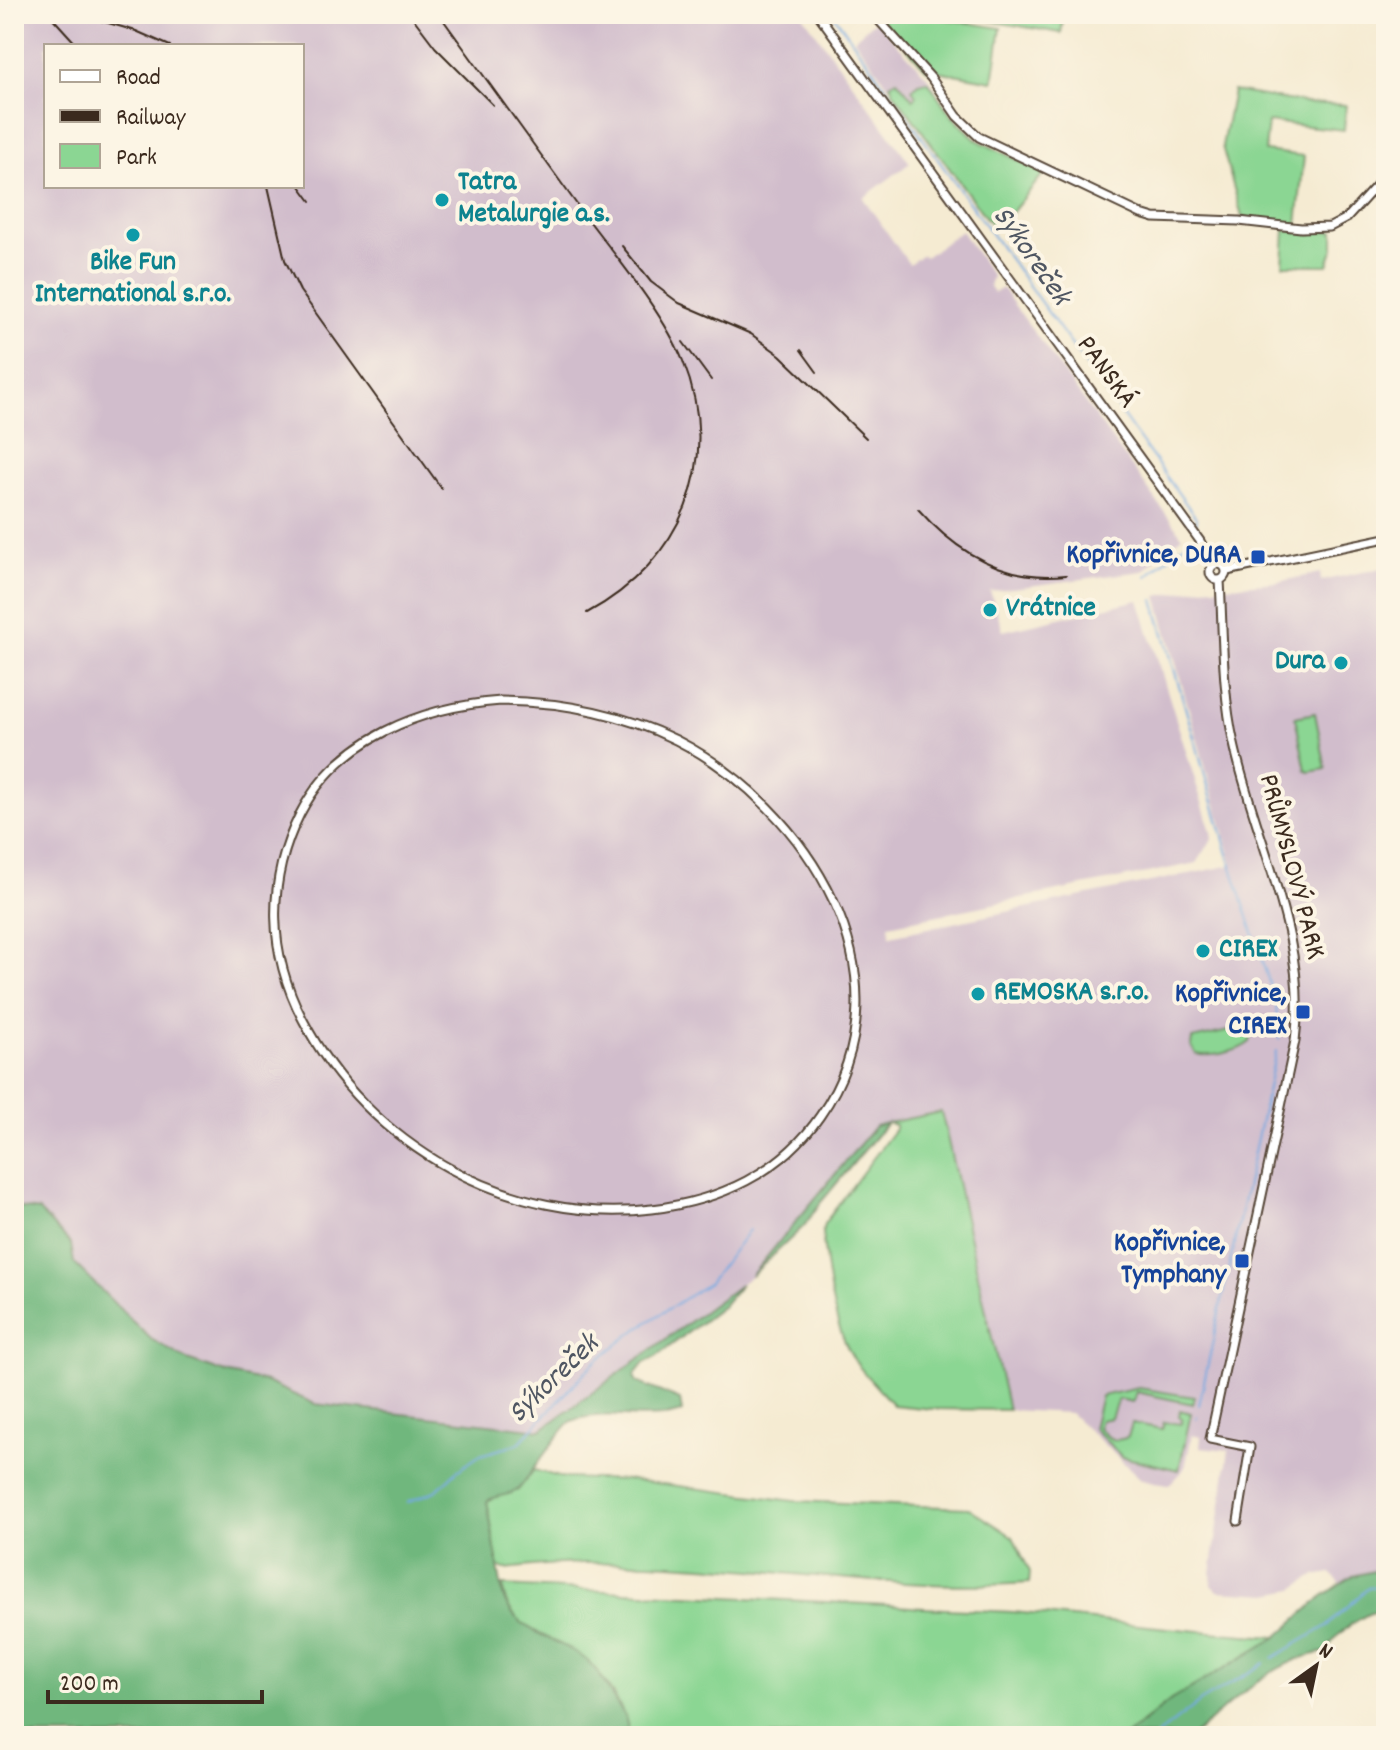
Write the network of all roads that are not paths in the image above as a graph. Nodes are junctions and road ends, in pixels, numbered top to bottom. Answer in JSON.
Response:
{"nodes":[{"id":1,"x":818,"y":14,"type":"edge"},
{"id":2,"x":873,"y":14,"type":"edge"},
{"id":3,"x":1386,"y":175,"type":"edge"},
{"id":4,"x":1386,"y":538,"type":"edge"},
{"id":5,"x":1213,"y":565,"type":"junction"},
{"id":6,"x":1227,"y":571,"type":"junction"},
{"id":7,"x":1220,"y":580,"type":"junction"},
{"id":8,"x":282,"y":854,"type":"joint"},
{"id":9,"x":1239,"y":1305,"type":"junction"},
{"id":10,"x":1243,"y":1314,"type":"dead end"},
{"id":11,"x":1238,"y":1521,"type":"dead end"}],
"edges":[{"from":1,"to":5,"type":"street","name":"PANSKÁ"},
{"from":2,"to":3,"type":"street"},
{"from":4,"to":6,"type":"street"},
{"from":5,"to":6,"type":"street"},
{"from":5,"to":7,"type":"street"},
{"from":6,"to":7,"type":"street"},
{"from":7,"to":9,"type":"street","name":"PRŮMYSLOVÝ PARK"},
{"from":8,"to":8,"type":"street"},
{"from":9,"to":10,"type":"street"},
{"from":9,"to":11,"type":"street","name":"PRŮMYSLOVÝ PARK"}]}
